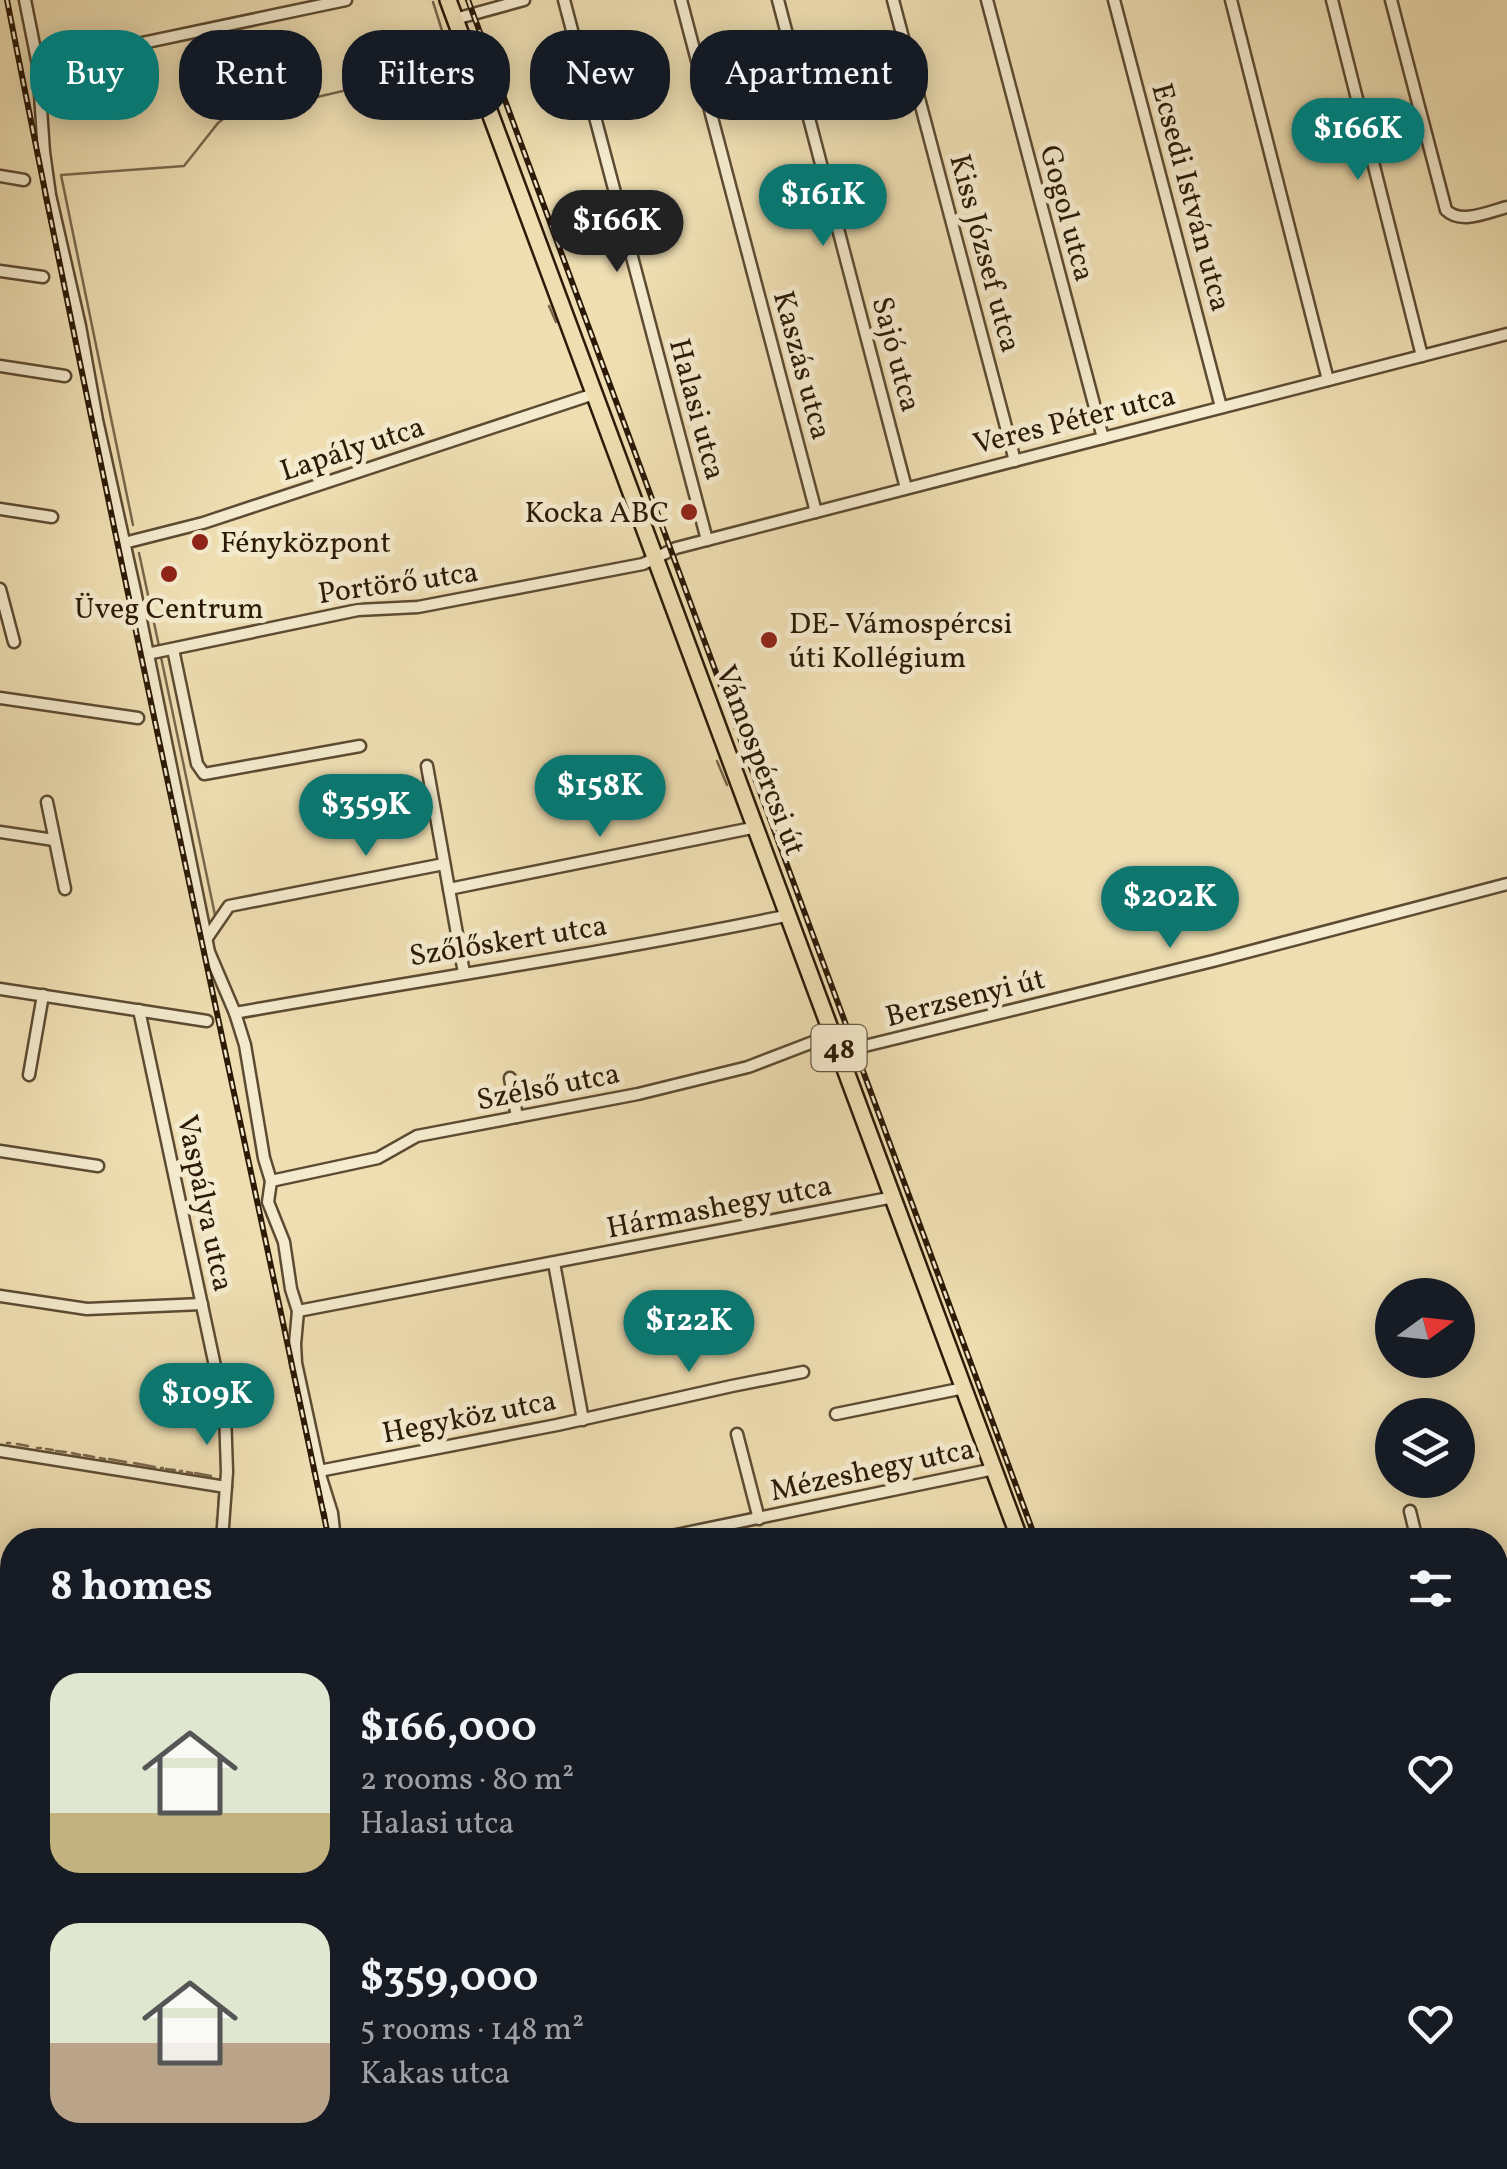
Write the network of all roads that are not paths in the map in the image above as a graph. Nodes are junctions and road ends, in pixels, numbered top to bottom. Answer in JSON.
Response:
{"nodes":[{"id":1,"x":25,"y":0,"type":"edge"},
{"id":2,"x":346,"y":0,"type":"edge"},
{"id":3,"x":448,"y":0,"type":"edge"},
{"id":4,"x":524,"y":0,"type":"edge"},
{"id":5,"x":564,"y":0,"type":"edge"},
{"id":6,"x":681,"y":0,"type":"edge"},
{"id":7,"x":778,"y":0,"type":"edge"},
{"id":8,"x":894,"y":0,"type":"edge"},
{"id":9,"x":986,"y":0,"type":"edge"},
{"id":10,"x":1114,"y":0,"type":"edge"},
{"id":11,"x":1231,"y":0,"type":"edge"},
{"id":12,"x":1332,"y":0,"type":"edge"},
{"id":13,"x":1391,"y":0,"type":"edge"},
{"id":14,"x":483,"y":5,"type":"edge"},
{"id":15,"x":455,"y":18,"type":"junction"},
{"id":16,"x":31,"y":30,"type":"edge"},
{"id":17,"x":159,"y":40,"type":"edge"},
{"id":18,"x":42,"y":120,"type":"edge"},
{"id":19,"x":0,"y":176,"type":"edge"},
{"id":20,"x":24,"y":180,"type":"dead end"},
{"id":21,"x":1507,"y":207,"type":"edge"},
{"id":22,"x":0,"y":270,"type":"edge"},
{"id":23,"x":43,"y":277,"type":"dead end"},
{"id":24,"x":1507,"y":334,"type":"edge"},
{"id":25,"x":1422,"y":356,"type":"junction"},
{"id":26,"x":0,"y":366,"type":"edge"},
{"id":27,"x":64,"y":376,"type":"dead end"},
{"id":28,"x":1328,"y":380,"type":"junction"},
{"id":29,"x":594,"y":394,"type":"junction"},
{"id":30,"x":1221,"y":408,"type":"junction"},
{"id":31,"x":1102,"y":438,"type":"junction"},
{"id":32,"x":1014,"y":460,"type":"junction"},
{"id":33,"x":906,"y":488,"type":"junction"},
{"id":34,"x":0,"y":509,"type":"edge"},
{"id":35,"x":816,"y":512,"type":"junction"},
{"id":36,"x":52,"y":517,"type":"dead end"},
{"id":37,"x":707,"y":540,"type":"junction"},
{"id":38,"x":124,"y":543,"type":"junction"},
{"id":39,"x":655,"y":558,"type":"junction"},
{"id":40,"x":1,"y":596,"type":"edge"},
{"id":41,"x":14,"y":642,"type":"dead end"},
{"id":42,"x":173,"y":649,"type":"junction"},
{"id":43,"x":147,"y":654,"type":"junction"},
{"id":44,"x":0,"y":698,"type":"edge"},
{"id":45,"x":138,"y":718,"type":"dead end"},
{"id":46,"x":360,"y":746,"type":"dead end"},
{"id":47,"x":427,"y":766,"type":"dead end"},
{"id":48,"x":46,"y":802,"type":"dead end"},
{"id":49,"x":757,"y":828,"type":"junction"},
{"id":50,"x":0,"y":832,"type":"edge"},
{"id":51,"x":54,"y":840,"type":"junction"},
{"id":52,"x":444,"y":864,"type":"junction"},
{"id":53,"x":1507,"y":884,"type":"edge"},
{"id":54,"x":65,"y":889,"type":"dead end"},
{"id":55,"x":449,"y":889,"type":"junction"},
{"id":56,"x":790,"y":916,"type":"junction"},
{"id":57,"x":206,"y":938,"type":"junction"},
{"id":58,"x":464,"y":973,"type":"junction"},
{"id":59,"x":0,"y":989,"type":"edge"},
{"id":60,"x":43,"y":996,"type":"junction"},
{"id":61,"x":139,"y":1010,"type":"junction"},
{"id":62,"x":234,"y":1012,"type":"junction"},
{"id":63,"x":207,"y":1021,"type":"dead end"},
{"id":64,"x":834,"y":1034,"type":"junction"},
{"id":65,"x":840,"y":1052,"type":"junction"},
{"id":66,"x":30,"y":1075,"type":"dead end"},
{"id":67,"x":510,"y":1078,"type":"dead end"},
{"id":68,"x":517,"y":1117,"type":"junction"},
{"id":69,"x":0,"y":1151,"type":"edge"},
{"id":70,"x":98,"y":1166,"type":"dead end"},
{"id":71,"x":271,"y":1181,"type":"junction"},
{"id":72,"x":894,"y":1197,"type":"junction"},
{"id":73,"x":554,"y":1263,"type":"junction"},
{"id":74,"x":0,"y":1296,"type":"edge"},
{"id":75,"x":202,"y":1304,"type":"junction"},
{"id":76,"x":298,"y":1311,"type":"junction"},
{"id":77,"x":803,"y":1372,"type":"dead end"},
{"id":78,"x":964,"y":1388,"type":"junction"},
{"id":79,"x":836,"y":1414,"type":"dead end"},
{"id":80,"x":583,"y":1420,"type":"junction"},
{"id":81,"x":737,"y":1434,"type":"dead end"},
{"id":82,"x":0,"y":1451,"type":"edge"},
{"id":83,"x":994,"y":1469,"type":"junction"},
{"id":84,"x":319,"y":1470,"type":"junction"},
{"id":85,"x":226,"y":1487,"type":"junction"},
{"id":86,"x":1410,"y":1511,"type":"dead end"},
{"id":87,"x":760,"y":1519,"type":"junction"},
{"id":88,"x":223,"y":1528,"type":"edge"},
{"id":89,"x":333,"y":1528,"type":"edge"},
{"id":90,"x":715,"y":1528,"type":"edge"},
{"id":91,"x":1016,"y":1528,"type":"edge"},
{"id":92,"x":1415,"y":1528,"type":"edge"}],
"edges":[{"from":1,"to":16,"type":"street"},
{"from":2,"to":17,"type":"street"},
{"from":3,"to":15,"type":"main road","name":"Vámospércsi út","number":"48"},
{"from":4,"to":14,"type":"street"},
{"from":5,"to":37,"type":"street","name":"Halasi utca"},
{"from":6,"to":35,"type":"street","name":"Kaszás utca"},
{"from":7,"to":33,"type":"street","name":"Sajó utca"},
{"from":8,"to":32,"type":"street","name":"Kiss József utca"},
{"from":9,"to":31,"type":"street","name":"Gogol utca"},
{"from":10,"to":30,"type":"street","name":"Ecsedi István utca"},
{"from":11,"to":28,"type":"street"},
{"from":12,"to":25,"type":"street"},
{"from":13,"to":21,"type":"street"},
{"from":14,"to":15,"type":"street"},
{"from":15,"to":29,"type":"main road","name":"Vámospércsi út","number":"48"},
{"from":18,"to":38,"type":"street"},
{"from":19,"to":20,"type":"street"},
{"from":22,"to":23,"type":"street"},
{"from":24,"to":25,"type":"street","name":"Veres Péter utca"},
{"from":25,"to":28,"type":"street","name":"Veres Péter utca"},
{"from":26,"to":27,"type":"street"},
{"from":28,"to":30,"type":"street","name":"Veres Péter utca"},
{"from":29,"to":38,"type":"street","name":"Lapály utca"},
{"from":29,"to":39,"type":"main road","name":"Vámospércsi út","number":"48"},
{"from":30,"to":31,"type":"street","name":"Veres Péter utca"},
{"from":31,"to":32,"type":"street","name":"Veres Péter utca"},
{"from":32,"to":33,"type":"street","name":"Veres Péter utca"},
{"from":33,"to":35,"type":"street","name":"Veres Péter utca"},
{"from":34,"to":36,"type":"street"},
{"from":35,"to":37,"type":"street","name":"Veres Péter utca"},
{"from":37,"to":39,"type":"street","name":"Veres Péter utca"},
{"from":38,"to":43,"type":"street"},
{"from":39,"to":42,"type":"street","name":"Portörő utca"},
{"from":39,"to":49,"type":"main road","name":"Vámospércsi út","number":"48"},
{"from":40,"to":41,"type":"street"},
{"from":42,"to":43,"type":"street","name":"Portörő utca"},
{"from":42,"to":46,"type":"street"},
{"from":43,"to":57,"type":"street"},
{"from":44,"to":45,"type":"street"},
{"from":47,"to":52,"type":"street"},
{"from":48,"to":51,"type":"street"},
{"from":49,"to":55,"type":"street"},
{"from":49,"to":56,"type":"main road","name":"Vámospércsi út","number":"48"},
{"from":50,"to":51,"type":"street"},
{"from":51,"to":54,"type":"street"},
{"from":52,"to":55,"type":"street"},
{"from":52,"to":57,"type":"street"},
{"from":53,"to":65,"type":"street","name":"Berzsenyi út"},
{"from":55,"to":58,"type":"street"},
{"from":56,"to":58,"type":"street","name":"Szőlőskert utca"},
{"from":56,"to":64,"type":"main road","name":"Vámospércsi út","number":"48"},
{"from":57,"to":62,"type":"street"},
{"from":58,"to":62,"type":"street","name":"Szőlőskert utca"},
{"from":59,"to":60,"type":"street"},
{"from":60,"to":61,"type":"street"},
{"from":60,"to":66,"type":"street"},
{"from":61,"to":63,"type":"street"},
{"from":61,"to":75,"type":"street","name":"Vaspálya utca"},
{"from":62,"to":71,"type":"street"},
{"from":64,"to":65,"type":"main road","name":"Vámospércsi út","number":"48"},
{"from":64,"to":68,"type":"street","name":"Szélső utca"},
{"from":65,"to":72,"type":"main road","name":"Vámospércsi út","number":"48"},
{"from":67,"to":68,"type":"street"},
{"from":68,"to":71,"type":"street","name":"Szélső utca"},
{"from":69,"to":70,"type":"street"},
{"from":71,"to":76,"type":"street"},
{"from":72,"to":73,"type":"street","name":"Hármashegy utca"},
{"from":72,"to":78,"type":"main road","name":"Vámospércsi út","number":"48"},
{"from":73,"to":76,"type":"street","name":"Hármashegy utca"},
{"from":73,"to":80,"type":"street"},
{"from":74,"to":75,"type":"street"},
{"from":75,"to":85,"type":"street","name":"Vaspálya utca"},
{"from":76,"to":84,"type":"street"},
{"from":77,"to":80,"type":"street","name":"Hegyköz utca"},
{"from":78,"to":79,"type":"street"},
{"from":78,"to":83,"type":"main road","name":"Vámospércsi út","number":"48"},
{"from":80,"to":84,"type":"street","name":"Hegyköz utca"},
{"from":81,"to":87,"type":"street","name":"Mézeshegy utca"},
{"from":82,"to":85,"type":"street"},
{"from":83,"to":87,"type":"street","name":"Mézeshegy utca"},
{"from":83,"to":91,"type":"main road","name":"Vámospércsi út","number":"48"},
{"from":84,"to":89,"type":"street"},
{"from":85,"to":88,"type":"street","name":"Vaspálya utca"},
{"from":86,"to":92,"type":"street"},
{"from":87,"to":90,"type":"street","name":"Mézeshegy utca"}]}
